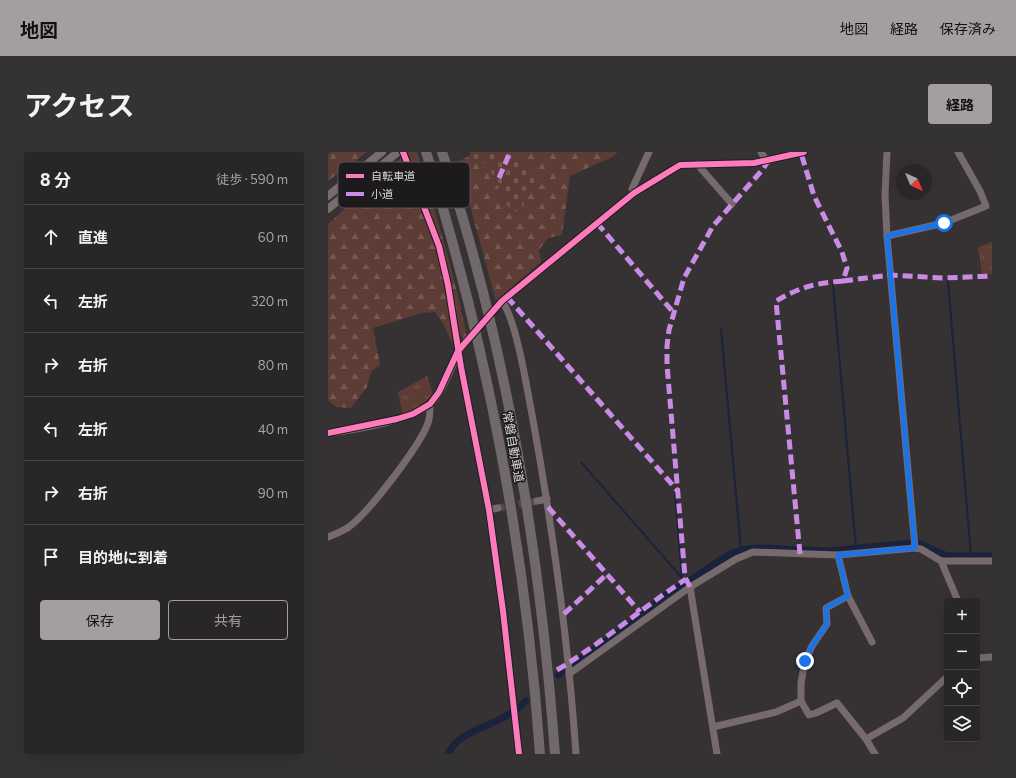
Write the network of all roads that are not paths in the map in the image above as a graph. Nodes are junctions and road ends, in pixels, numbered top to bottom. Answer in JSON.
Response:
{"nodes":[{"id":1,"x":382,"y":152,"type":"edge"},
{"id":2,"x":398,"y":152,"type":"edge"},
{"id":3,"x":403,"y":152,"type":"edge"},
{"id":4,"x":426,"y":152,"type":"edge"},
{"id":5,"x":442,"y":152,"type":"edge"},
{"id":6,"x":649,"y":152,"type":"edge"},
{"id":7,"x":761,"y":152,"type":"edge"},
{"id":8,"x":804,"y":152,"type":"edge"},
{"id":9,"x":887,"y":152,"type":"edge"},
{"id":10,"x":958,"y":152,"type":"edge"},
{"id":11,"x":370,"y":162,"type":"edge"},
{"id":12,"x":386,"y":162,"type":"edge"},
{"id":13,"x":407,"y":162,"type":"edge"},
{"id":14,"x":429,"y":162,"type":"edge"},
{"id":15,"x":445,"y":162,"type":"edge"},
{"id":16,"x":767,"y":162,"type":"junction"},
{"id":17,"x":697,"y":164,"type":"junction"},
{"id":18,"x":338,"y":188,"type":"edge"},
{"id":19,"x":634,"y":193,"type":"junction"},
{"id":20,"x":328,"y":196,"type":"edge"},
{"id":21,"x":338,"y":201,"type":"edge"},
{"id":22,"x":732,"y":204,"type":"dead end"},
{"id":23,"x":424,"y":208,"type":"edge"},
{"id":24,"x":443,"y":208,"type":"edge"},
{"id":25,"x":459,"y":208,"type":"edge"},
{"id":26,"x":328,"y":209,"type":"edge"},
{"id":27,"x":887,"y":236,"type":"junction"},
{"id":28,"x":502,"y":301,"type":"junction"},
{"id":29,"x":496,"y":308,"type":"tunnel mouth"},
{"id":30,"x":467,"y":339,"type":"tunnel mouth"},
{"id":31,"x":458,"y":351,"type":"junction"},
{"id":32,"x":430,"y":404,"type":"junction"},
{"id":33,"x":328,"y":433,"type":"edge"},
{"id":34,"x":547,"y":499,"type":"junction"},
{"id":35,"x":537,"y":501,"type":"tunnel mouth"},
{"id":36,"x":498,"y":508,"type":"tunnel mouth"},
{"id":37,"x":489,"y":510,"type":"junction"},
{"id":38,"x":328,"y":537,"type":"edge"},
{"id":39,"x":915,"y":548,"type":"junction"},
{"id":40,"x":838,"y":555,"type":"junction"},
{"id":41,"x":941,"y":561,"type":"junction"},
{"id":42,"x":992,"y":561,"type":"edge"},
{"id":43,"x":690,"y":587,"type":"junction"},
{"id":44,"x":848,"y":596,"type":"junction"},
{"id":45,"x":957,"y":598,"type":"edge"},
{"id":46,"x":872,"y":642,"type":"dead end"},
{"id":47,"x":992,"y":657,"type":"edge"},
{"id":48,"x":980,"y":658,"type":"edge"},
{"id":49,"x":569,"y":674,"type":"junction"},
{"id":50,"x":944,"y":680,"type":"edge"},
{"id":51,"x":801,"y":701,"type":"junction"},
{"id":52,"x":713,"y":727,"type":"junction"},
{"id":53,"x":866,"y":739,"type":"junction"},
{"id":54,"x":519,"y":754,"type":"edge"},
{"id":55,"x":540,"y":754,"type":"edge"},
{"id":56,"x":555,"y":754,"type":"edge"},
{"id":57,"x":576,"y":754,"type":"edge"},
{"id":58,"x":717,"y":754,"type":"edge"},
{"id":59,"x":875,"y":754,"type":"edge"}],
"edges":[{"from":1,"to":11,"type":"main road"},
{"from":2,"to":12,"type":"main road"},
{"from":3,"to":13,"type":"street"},
{"from":4,"to":14,"type":"highway","name":"常磐自動車道"},
{"from":5,"to":15,"type":"highway","name":"常磐自動車道"},
{"from":6,"to":19,"type":"street"},
{"from":7,"to":16,"type":"street"},
{"from":8,"to":16,"type":"street"},
{"from":9,"to":27,"type":"street"},
{"from":10,"to":27,"type":"street"},
{"from":16,"to":17,"type":"street"},
{"from":17,"to":19,"type":"street"},
{"from":17,"to":22,"type":"street"},
{"from":18,"to":20,"type":"main road"},
{"from":19,"to":28,"type":"street"},
{"from":21,"to":26,"type":"main road"},
{"from":23,"to":31,"type":"street"},
{"from":24,"to":55,"type":"highway","name":"常磐自動車道"},
{"from":25,"to":56,"type":"highway","name":"常磐自動車道"},
{"from":27,"to":39,"type":"street"},
{"from":28,"to":29,"type":"street"},
{"from":28,"to":34,"type":"street"},
{"from":30,"to":31,"type":"street"},
{"from":31,"to":32,"type":"street"},
{"from":31,"to":37,"type":"street"},
{"from":32,"to":33,"type":"street"},
{"from":32,"to":38,"type":"street"},
{"from":34,"to":35,"type":"street"},
{"from":34,"to":49,"type":"street"},
{"from":36,"to":37,"type":"street"},
{"from":37,"to":54,"type":"street"},
{"from":39,"to":40,"type":"street"},
{"from":39,"to":41,"type":"street"},
{"from":40,"to":43,"type":"street"},
{"from":40,"to":44,"type":"street"},
{"from":41,"to":42,"type":"street"},
{"from":41,"to":45,"type":"street"},
{"from":43,"to":49,"type":"street"},
{"from":43,"to":52,"type":"street"},
{"from":44,"to":46,"type":"street"},
{"from":44,"to":51,"type":"street"},
{"from":47,"to":48,"type":"street"},
{"from":49,"to":57,"type":"street"},
{"from":50,"to":53,"type":"street"},
{"from":51,"to":52,"type":"street"},
{"from":51,"to":53,"type":"street"},
{"from":52,"to":58,"type":"street"},
{"from":53,"to":59,"type":"street"}]}
